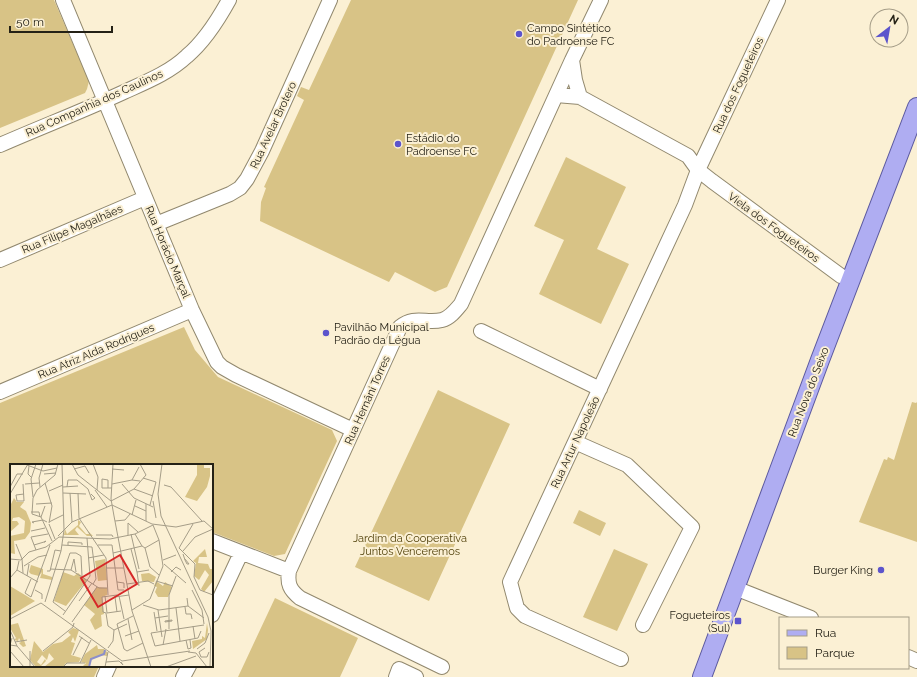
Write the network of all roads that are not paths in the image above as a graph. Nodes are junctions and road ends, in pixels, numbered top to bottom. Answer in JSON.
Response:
{"nodes":[{"id":1,"x":62,"y":0,"type":"edge"},
{"id":2,"x":229,"y":0,"type":"edge"},
{"id":3,"x":330,"y":0,"type":"edge"},
{"id":4,"x":601,"y":0,"type":"edge"},
{"id":5,"x":778,"y":0,"type":"edge"},
{"id":6,"x":572,"y":60,"type":"junction"},
{"id":7,"x":556,"y":95,"type":"junction"},
{"id":8,"x":580,"y":97,"type":"junction"},
{"id":9,"x":104,"y":101,"type":"junction"},
{"id":10,"x":917,"y":107,"type":"edge"},
{"id":11,"x":0,"y":145,"type":"edge"},
{"id":12,"x":698,"y":170,"type":"junction"},
{"id":13,"x":145,"y":198,"type":"junction"},
{"id":14,"x":156,"y":224,"type":"junction"},
{"id":15,"x":0,"y":260,"type":"edge"},
{"id":16,"x":852,"y":279,"type":"junction"},
{"id":17,"x":192,"y":310,"type":"junction"},
{"id":18,"x":481,"y":331,"type":"dead end"},
{"id":19,"x":600,"y":389,"type":"junction"},
{"id":20,"x":0,"y":392,"type":"edge"},
{"id":21,"x":353,"y":430,"type":"junction"},
{"id":22,"x":575,"y":442,"type":"junction"},
{"id":23,"x":213,"y":541,"type":"edge"},
{"id":24,"x":241,"y":553,"type":"junction"},
{"id":25,"x":289,"y":571,"type":"junction"},
{"id":26,"x":735,"y":588,"type":"junction"},
{"id":27,"x":213,"y":613,"type":"edge"},
{"id":28,"x":808,"y":617,"type":"edge"},
{"id":29,"x":643,"y":625,"type":"dead end"},
{"id":30,"x":621,"y":659,"type":"dead end"},
{"id":31,"x":109,"y":667,"type":"edge"},
{"id":32,"x":188,"y":667,"type":"edge"},
{"id":33,"x":442,"y":667,"type":"dead end"},
{"id":34,"x":397,"y":673,"type":"edge"},
{"id":35,"x":104,"y":677,"type":"edge"},
{"id":36,"x":183,"y":677,"type":"edge"},
{"id":37,"x":416,"y":677,"type":"edge"},
{"id":38,"x":702,"y":677,"type":"edge"}],
"edges":[{"from":1,"to":9,"type":"street","name":"Rua Horácio Marçal"},
{"from":2,"to":9,"type":"street","name":"Rua Companhia dos Caulinos"},
{"from":3,"to":14,"type":"street","name":"Rua Avelar Brotero"},
{"from":4,"to":6,"type":"street","name":"Rua Hernâni Torres"},
{"from":5,"to":12,"type":"street","name":"Rua dos Fogueteiros"},
{"from":6,"to":7,"type":"street","name":"Rua Hernâni Torres"},
{"from":6,"to":8,"type":"street"},
{"from":7,"to":8,"type":"street"},
{"from":7,"to":21,"type":"street","name":"Rua Hernâni Torres"},
{"from":8,"to":12,"type":"street","name":"Viela dos Fogueteiros"},
{"from":9,"to":11,"type":"street","name":"Rua Companhia dos Caulinos"},
{"from":9,"to":13,"type":"street","name":"Rua Horácio Marçal"},
{"from":10,"to":16,"type":"main road","name":"Rua Nova do Seixo"},
{"from":12,"to":16,"type":"street","name":"Viela dos Fogueteiros"},
{"from":12,"to":19,"type":"street","name":"Rua Artur Napoleão"},
{"from":13,"to":14,"type":"street","name":"Rua Horácio Marçal"},
{"from":13,"to":15,"type":"street","name":"Rua Filipe Magalhães"},
{"from":14,"to":17,"type":"street","name":"Rua Horácio Marçal"},
{"from":16,"to":26,"type":"main road","name":"Rua Nova do Seixo"},
{"from":17,"to":20,"type":"street","name":"Rua Atriz Alda Rodrigues"},
{"from":17,"to":21,"type":"street","name":"Rua Horácio Marçal"},
{"from":18,"to":19,"type":"street"},
{"from":19,"to":22,"type":"street","name":"Rua Artur Napoleão"},
{"from":21,"to":25,"type":"street","name":"Rua Hernâni Torres"},
{"from":22,"to":29,"type":"street"},
{"from":22,"to":30,"type":"street","name":"Rua Artur Napoleão"},
{"from":23,"to":24,"type":"street"},
{"from":24,"to":25,"type":"street"},
{"from":24,"to":27,"type":"street"},
{"from":25,"to":33,"type":"street","name":"Rua Hernâni Torres"},
{"from":26,"to":28,"type":"street"},
{"from":26,"to":38,"type":"main road","name":"Rua Nova do Seixo"},
{"from":31,"to":35,"type":"street"},
{"from":32,"to":36,"type":"street"},
{"from":34,"to":37,"type":"street"}]}
